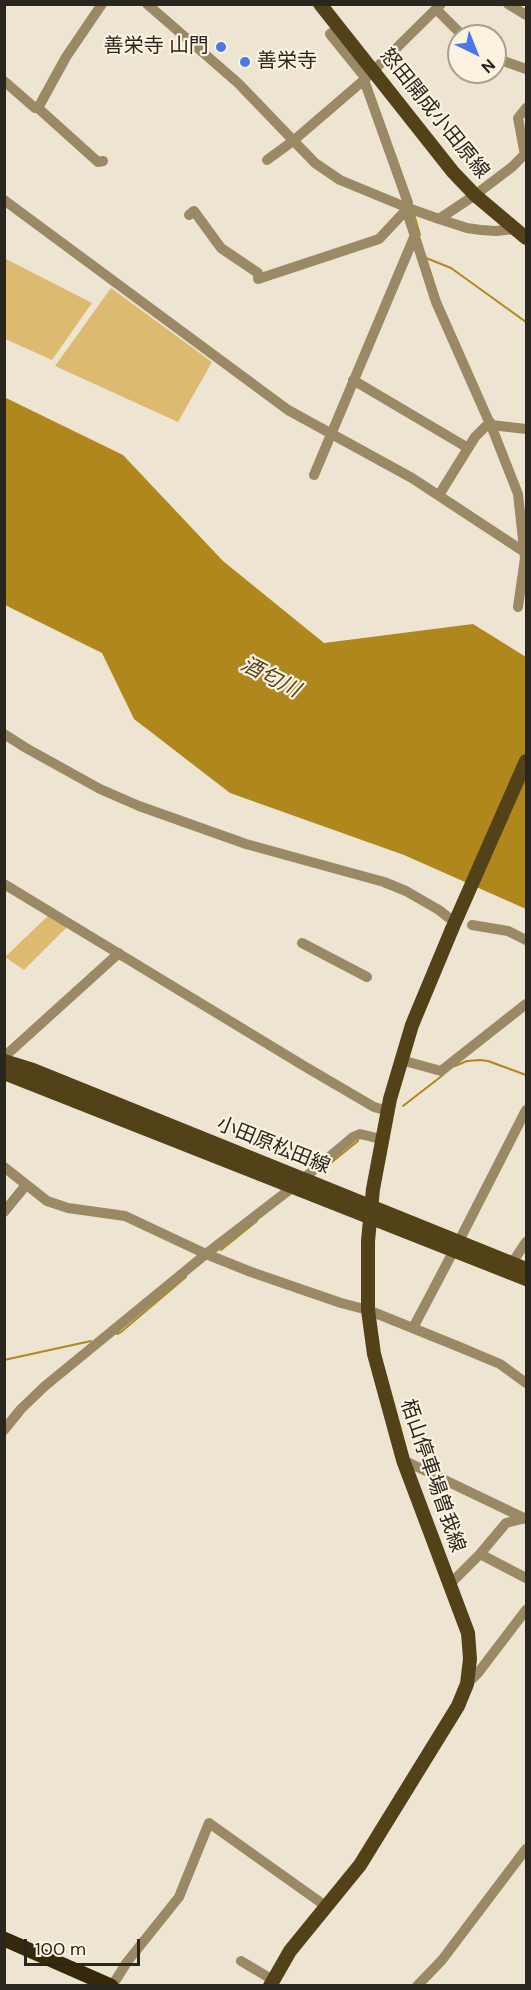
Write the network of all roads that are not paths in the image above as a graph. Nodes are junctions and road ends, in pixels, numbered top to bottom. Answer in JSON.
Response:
{"nodes":[{"id":1,"x":102,"y":4,"type":"edge"},
{"id":2,"x":147,"y":4,"type":"edge"},
{"id":3,"x":320,"y":4,"type":"edge"},
{"id":4,"x":508,"y":4,"type":"edge"},
{"id":5,"x":438,"y":7,"type":"edge"},
{"id":6,"x":526,"y":15,"type":"edge"},
{"id":7,"x":453,"y":24,"type":"edge"},
{"id":8,"x":507,"y":62,"type":"edge"},
{"id":9,"x":526,"y":69,"type":"edge"},
{"id":10,"x":368,"y":77,"type":"junction"},
{"id":11,"x":4,"y":81,"type":"edge"},
{"id":12,"x":38,"y":108,"type":"junction"},
{"id":13,"x":526,"y":108,"type":"edge"},
{"id":14,"x":293,"y":141,"type":"junction"},
{"id":15,"x":526,"y":154,"type":"edge"},
{"id":16,"x":267,"y":160,"type":"dead end"},
{"id":17,"x":103,"y":161,"type":"dead end"},
{"id":18,"x":475,"y":195,"type":"junction"},
{"id":19,"x":4,"y":200,"type":"edge"},
{"id":20,"x":411,"y":209,"type":"junction"},
{"id":21,"x":189,"y":215,"type":"dead end"},
{"id":22,"x":439,"y":219,"type":"junction"},
{"id":23,"x":415,"y":235,"type":"junction"},
{"id":24,"x":523,"y":235,"type":"edge"},
{"id":25,"x":353,"y":380,"type":"junction"},
{"id":26,"x":490,"y":423,"type":"junction"},
{"id":27,"x":526,"y":429,"type":"edge"},
{"id":28,"x":332,"y":433,"type":"junction"},
{"id":29,"x":468,"y":448,"type":"junction"},
{"id":30,"x":314,"y":476,"type":"dead end"},
{"id":31,"x":439,"y":495,"type":"junction"},
{"id":32,"x":526,"y":555,"type":"edge"},
{"id":33,"x":518,"y":607,"type":"dead end"},
{"id":34,"x":4,"y":734,"type":"edge"},
{"id":35,"x":526,"y":761,"type":"edge"},
{"id":36,"x":4,"y":884,"type":"edge"},
{"id":37,"x":450,"y":924,"type":"junction"},
{"id":38,"x":472,"y":926,"type":"dead end"},
{"id":39,"x":526,"y":940,"type":"edge"},
{"id":40,"x":302,"y":943,"type":"dead end"},
{"id":41,"x":119,"y":953,"type":"junction"},
{"id":42,"x":367,"y":977,"type":"dead end"},
{"id":43,"x":526,"y":1004,"type":"edge"},
{"id":44,"x":4,"y":1057,"type":"edge"},
{"id":45,"x":401,"y":1060,"type":"junction"},
{"id":46,"x":4,"y":1061,"type":"edge"},
{"id":47,"x":4,"y":1073,"type":"edge"},
{"id":48,"x":526,"y":1110,"type":"edge"},
{"id":49,"x":388,"y":1113,"type":"junction"},
{"id":50,"x":382,"y":1136,"type":"junction"},
{"id":51,"x":4,"y":1167,"type":"edge"},
{"id":52,"x":298,"y":1183,"type":"junction"},
{"id":53,"x":26,"y":1185,"type":"junction"},
{"id":54,"x":4,"y":1212,"type":"edge"},
{"id":55,"x":371,"y":1212,"type":"junction"},
{"id":56,"x":526,"y":1242,"type":"edge"},
{"id":57,"x":456,"y":1245,"type":"junction"},
{"id":58,"x":206,"y":1254,"type":"junction"},
{"id":59,"x":512,"y":1263,"type":"junction"},
{"id":60,"x":526,"y":1269,"type":"edge"},
{"id":61,"x":526,"y":1278,"type":"edge"},
{"id":62,"x":368,"y":1310,"type":"junction"},
{"id":63,"x":413,"y":1328,"type":"junction"},
{"id":64,"x":526,"y":1383,"type":"edge"},
{"id":65,"x":4,"y":1430,"type":"edge"},
{"id":66,"x":402,"y":1460,"type":"junction"},
{"id":67,"x":526,"y":1518,"type":"edge"},
{"id":68,"x":480,"y":1554,"type":"junction"},
{"id":69,"x":526,"y":1578,"type":"edge"},
{"id":70,"x":450,"y":1584,"type":"junction"},
{"id":71,"x":526,"y":1610,"type":"edge"},
{"id":72,"x":467,"y":1684,"type":"junction"},
{"id":73,"x":526,"y":1849,"type":"edge"},
{"id":74,"x":327,"y":1907,"type":"junction"},
{"id":75,"x":4,"y":1939,"type":"edge"},
{"id":76,"x":241,"y":1960,"type":"dead end"},
{"id":77,"x":271,"y":1983,"type":"edge"},
{"id":78,"x":111,"y":1986,"type":"edge"},
{"id":79,"x":417,"y":1986,"type":"edge"}],
"edges":[{"from":1,"to":12,"type":"street"},
{"from":2,"to":14,"type":"street"},
{"from":3,"to":10,"type":"main road","name":"怒田開成小田原線"},
{"from":4,"to":6,"type":"street"},
{"from":5,"to":7,"type":"street"},
{"from":5,"to":10,"type":"street"},
{"from":8,"to":9,"type":"street"},
{"from":10,"to":14,"type":"street"},
{"from":10,"to":18,"type":"main road","name":"怒田開成小田原線"},
{"from":10,"to":20,"type":"street"},
{"from":11,"to":12,"type":"street"},
{"from":12,"to":17,"type":"street"},
{"from":13,"to":15,"type":"street"},
{"from":14,"to":16,"type":"street"},
{"from":14,"to":20,"type":"street"},
{"from":15,"to":18,"type":"street"},
{"from":18,"to":22,"type":"street"},
{"from":18,"to":24,"type":"main road","name":"怒田開成小田原線"},
{"from":19,"to":28,"type":"street"},
{"from":20,"to":21,"type":"street"},
{"from":20,"to":22,"type":"street"},
{"from":20,"to":23,"type":"street"},
{"from":22,"to":24,"type":"street"},
{"from":23,"to":25,"type":"street"},
{"from":23,"to":26,"type":"street"},
{"from":25,"to":28,"type":"street"},
{"from":25,"to":29,"type":"street"},
{"from":26,"to":27,"type":"street"},
{"from":26,"to":29,"type":"street"},
{"from":26,"to":32,"type":"street"},
{"from":28,"to":30,"type":"street"},
{"from":28,"to":31,"type":"street"},
{"from":29,"to":31,"type":"street"},
{"from":31,"to":32,"type":"street"},
{"from":32,"to":33,"type":"street"},
{"from":34,"to":37,"type":"street"},
{"from":35,"to":37,"type":"main road","name":"栢山停車場曽我線","bridge":true},
{"from":36,"to":41,"type":"street"},
{"from":37,"to":45,"type":"main road","name":"栢山停車場曽我線"},
{"from":38,"to":39,"type":"street"},
{"from":40,"to":42,"type":"street"},
{"from":41,"to":44,"type":"street"},
{"from":41,"to":49,"type":"street"},
{"from":43,"to":45,"type":"street"},
{"from":45,"to":49,"type":"main road","name":"栢山停車場曽我線"},
{"from":46,"to":52,"type":"main road","name":"小田原松田線"},
{"from":47,"to":52,"type":"main road","name":"小田原松田線"},
{"from":48,"to":57,"type":"street"},
{"from":49,"to":50,"type":"main road","name":"栢山停車場曽我線"},
{"from":50,"to":52,"type":"street"},
{"from":50,"to":55,"type":"main road","name":"栢山停車場曽我線"},
{"from":51,"to":53,"type":"street"},
{"from":52,"to":55,"type":"main road","name":"小田原松田線"},
{"from":52,"to":58,"type":"street"},
{"from":53,"to":54,"type":"street"},
{"from":53,"to":58,"type":"street"},
{"from":55,"to":57,"type":"main road","name":"小田原松田線"},
{"from":55,"to":62,"type":"main road","name":"栢山停車場曽我線"},
{"from":56,"to":59,"type":"street"},
{"from":57,"to":59,"type":"main road","name":"小田原松田線"},
{"from":57,"to":61,"type":"main road","name":"小田原松田線"},
{"from":57,"to":63,"type":"street"},
{"from":58,"to":62,"type":"street"},
{"from":58,"to":65,"type":"street"},
{"from":59,"to":60,"type":"main road","name":"小田原松田線"},
{"from":62,"to":63,"type":"street"},
{"from":62,"to":66,"type":"main road","name":"栢山停車場曽我線"},
{"from":63,"to":64,"type":"street"},
{"from":66,"to":67,"type":"street"},
{"from":66,"to":70,"type":"main road","name":"栢山停車場曽我線"},
{"from":67,"to":68,"type":"street"},
{"from":68,"to":69,"type":"street"},
{"from":68,"to":70,"type":"street"},
{"from":70,"to":72,"type":"main road","name":"栢山停車場曽我線"},
{"from":71,"to":72,"type":"street"},
{"from":72,"to":74,"type":"main road","name":"栢山停車場曽我線"},
{"from":73,"to":79,"type":"street"},
{"from":74,"to":77,"type":"main road","name":"栢山停車場曽我線"},
{"from":74,"to":78,"type":"street"},
{"from":75,"to":78,"type":"highway"},
{"from":76,"to":77,"type":"street"}]}
